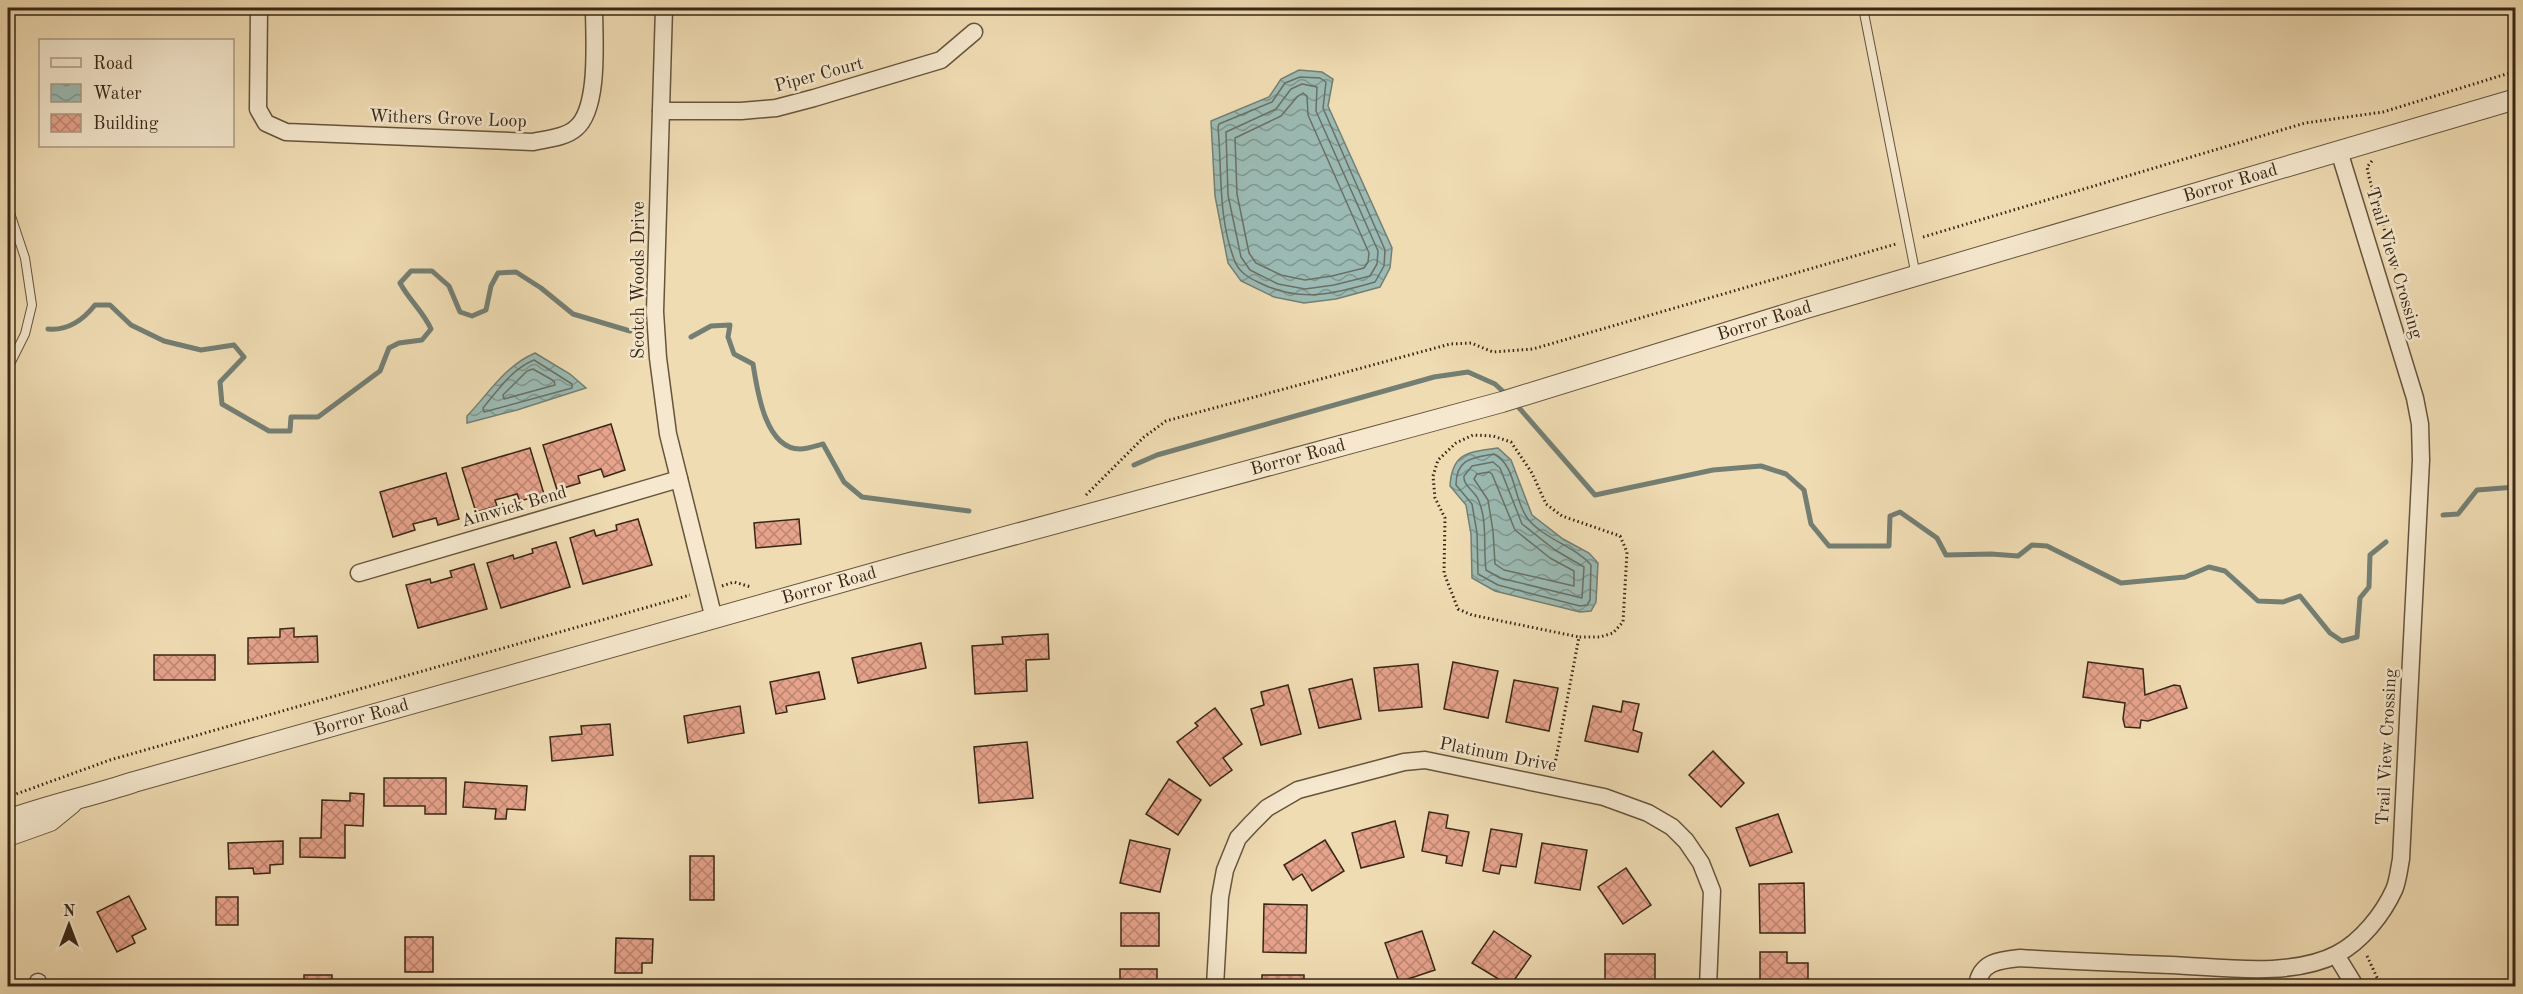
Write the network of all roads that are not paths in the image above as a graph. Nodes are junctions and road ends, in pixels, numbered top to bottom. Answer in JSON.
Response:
{"nodes":[{"id":1,"x":259,"y":8,"type":"edge"},
{"id":2,"x":594,"y":8,"type":"edge"},
{"id":3,"x":664,"y":8,"type":"edge"},
{"id":4,"x":1863,"y":8,"type":"edge"},
{"id":5,"x":974,"y":32,"type":"dead end"},
{"id":6,"x":2516,"y":99,"type":"edge"},
{"id":7,"x":661,"y":111,"type":"junction"},
{"id":8,"x":2339,"y":151,"type":"junction"},
{"id":9,"x":8,"y":207,"type":"edge"},
{"id":10,"x":1916,"y":276,"type":"junction"},
{"id":11,"x":8,"y":368,"type":"edge"},
{"id":12,"x":679,"y":479,"type":"junction"},
{"id":13,"x":359,"y":573,"type":"dead end"},
{"id":14,"x":714,"y":619,"type":"junction"},
{"id":15,"x":74,"y":801,"type":"junction"},
{"id":16,"x":8,"y":820,"type":"edge"},
{"id":17,"x":8,"y":836,"type":"edge"},
{"id":18,"x":2336,"y":955,"type":"junction"},
{"id":19,"x":1215,"y":987,"type":"edge"},
{"id":20,"x":1708,"y":987,"type":"edge"},
{"id":21,"x":1977,"y":987,"type":"edge"},
{"id":22,"x":2355,"y":987,"type":"edge"}],
"edges":[{"from":1,"to":2,"type":"street","name":"Withers Grove Loop"},
{"from":3,"to":7,"type":"street","name":"Scotch Woods Drive"},
{"from":4,"to":10,"type":"lane"},
{"from":5,"to":7,"type":"street","name":"Piper Court"},
{"from":6,"to":8,"type":"street","name":"Borror Road"},
{"from":7,"to":12,"type":"street","name":"Scotch Woods Drive"},
{"from":8,"to":10,"type":"street","name":"Borror Road"},
{"from":8,"to":18,"type":"street","name":"Trail View Crossing"},
{"from":9,"to":11,"type":"lane"},
{"from":10,"to":14,"type":"street","name":"Borror Road"},
{"from":12,"to":13,"type":"street","name":"Ainwick Bend"},
{"from":12,"to":14,"type":"street","name":"Scotch Woods Drive"},
{"from":14,"to":15,"type":"street","name":"Borror Road"},
{"from":15,"to":16,"type":"street","name":"Borror Road"},
{"from":15,"to":17,"type":"street","name":"Borror Road"},
{"from":18,"to":21,"type":"street","name":"Trail View Crossing"},
{"from":18,"to":22,"type":"street"},
{"from":19,"to":20,"type":"street","name":"Platinum Drive"}]}
